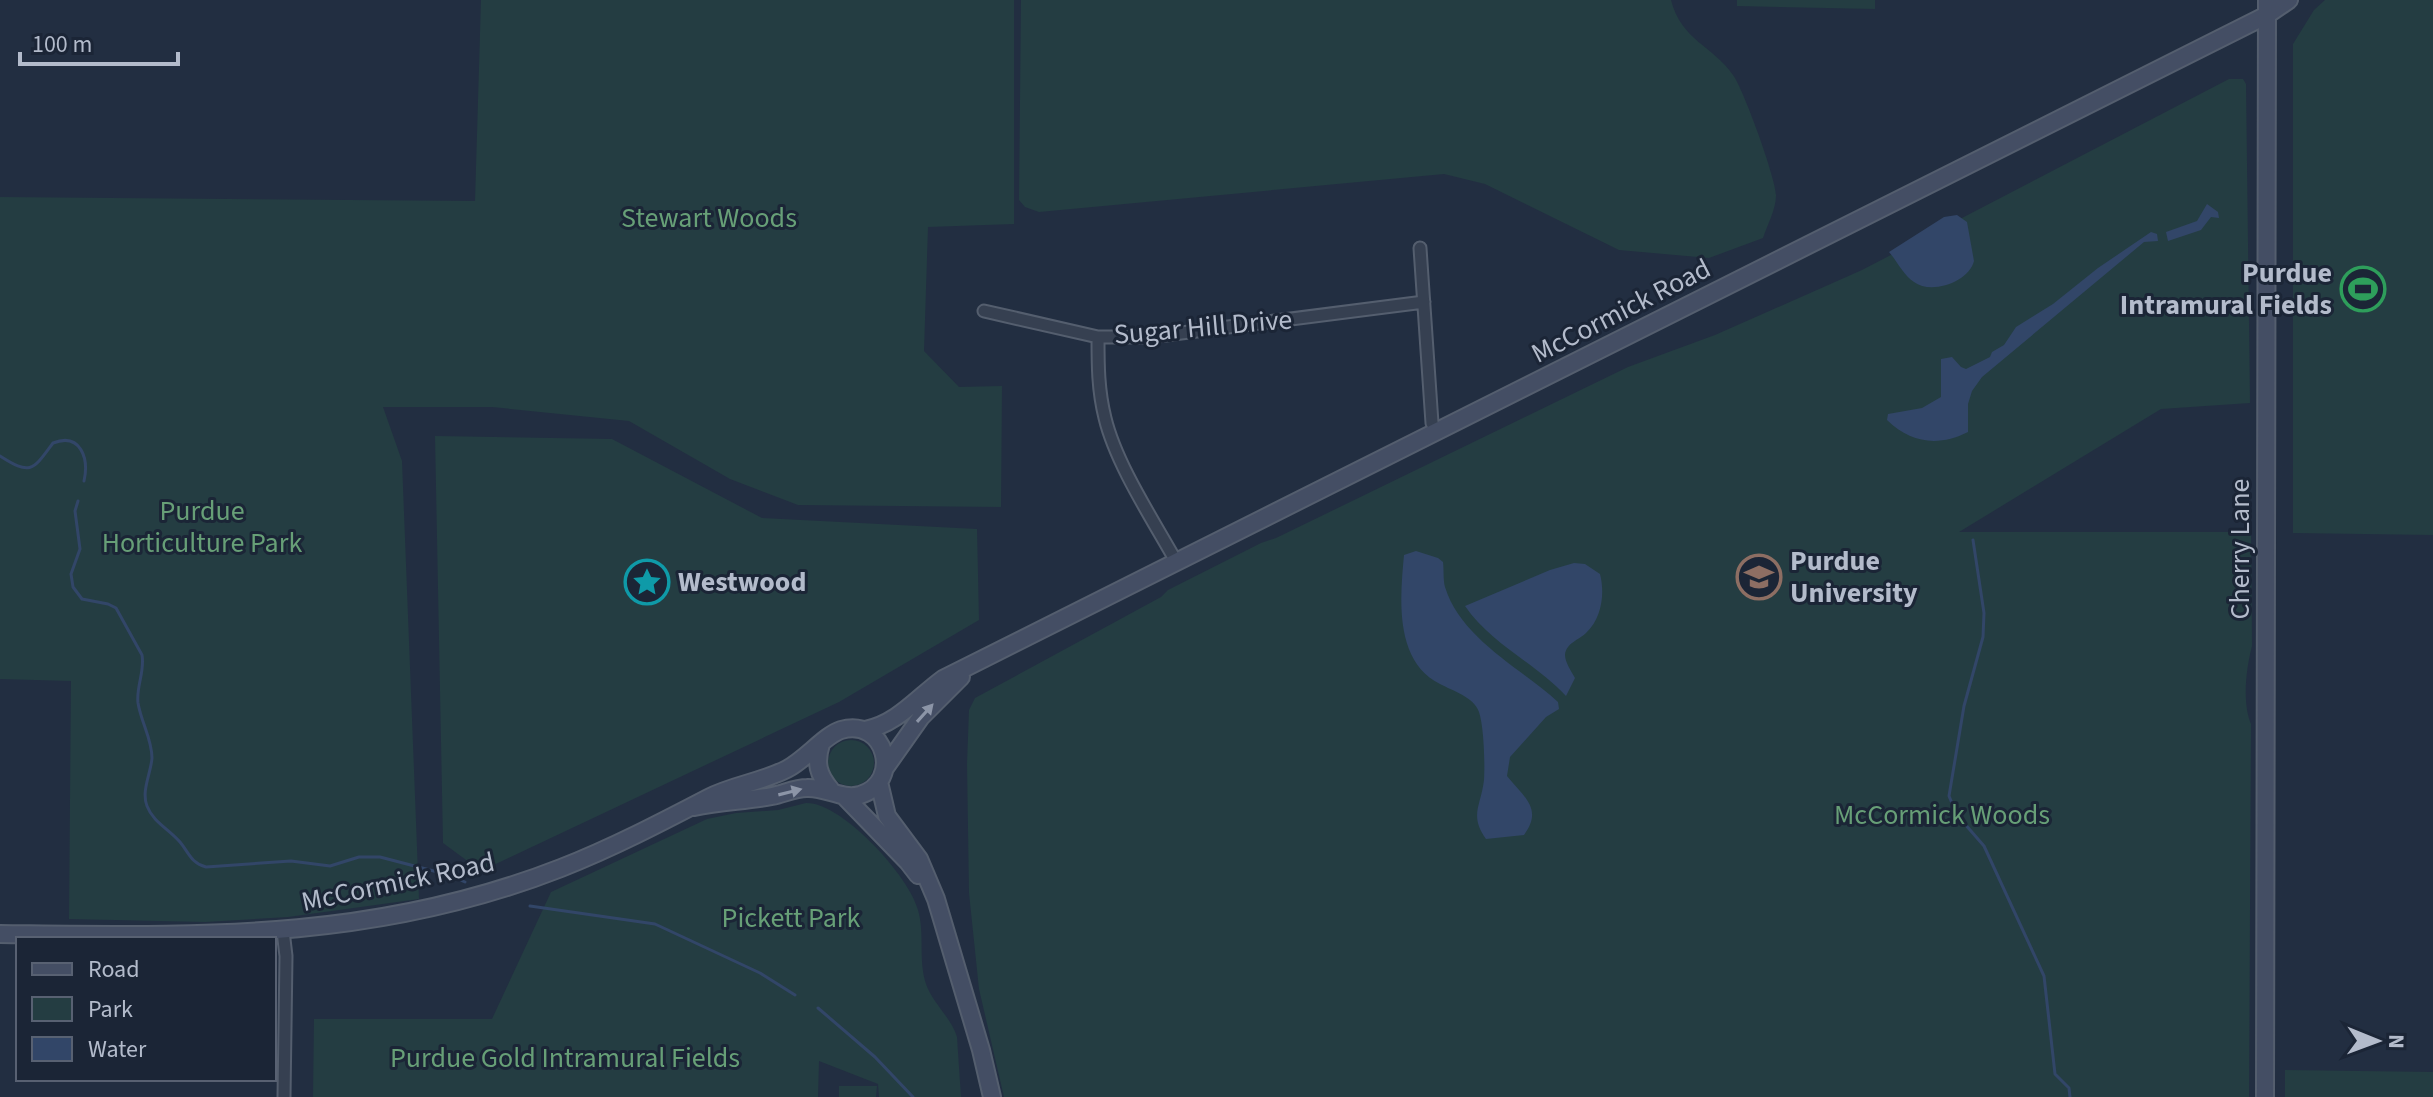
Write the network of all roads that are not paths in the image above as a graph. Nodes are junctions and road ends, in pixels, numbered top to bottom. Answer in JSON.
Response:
{"nodes":[{"id":1,"x":2289,"y":0,"type":"edge"},
{"id":2,"x":2267,"y":8,"type":"edge"},
{"id":3,"x":1420,"y":248,"type":"dead end"},
{"id":4,"x":1424,"y":302,"type":"junction"},
{"id":5,"x":984,"y":311,"type":"dead end"},
{"id":6,"x":1098,"y":337,"type":"junction"},
{"id":7,"x":1437,"y":432,"type":"junction"},
{"id":8,"x":1177,"y":563,"type":"junction"},
{"id":9,"x":974,"y":665,"type":"junction"},
{"id":10,"x":865,"y":730,"type":"junction"},
{"id":11,"x":821,"y":744,"type":"junction"},
{"id":12,"x":882,"y":775,"type":"junction"},
{"id":13,"x":837,"y":793,"type":"junction"},
{"id":14,"x":694,"y":807,"type":"junction"},
{"id":15,"x":943,"y":927,"type":"junction"},
{"id":16,"x":283,"y":931,"type":"junction"},
{"id":17,"x":0,"y":934,"type":"edge"},
{"id":18,"x":284,"y":1097,"type":"edge"},
{"id":19,"x":992,"y":1097,"type":"edge"},
{"id":20,"x":2265,"y":1097,"type":"edge"}],
"edges":[{"from":1,"to":2,"type":"street","name":"McCormick Road"},
{"from":2,"to":7,"type":"street","name":"McCormick Road"},
{"from":2,"to":20,"type":"street","name":"Cherry Lane"},
{"from":3,"to":4,"type":"street"},
{"from":4,"to":6,"type":"street","name":"Sugar Hill Drive"},
{"from":4,"to":7,"type":"street"},
{"from":5,"to":6,"type":"street","name":"Sugar Hill Drive"},
{"from":6,"to":8,"type":"street"},
{"from":7,"to":8,"type":"street","name":"McCormick Road"},
{"from":8,"to":9,"type":"street","name":"McCormick Road"},
{"from":9,"to":10,"type":"street","name":"McCormick Road"},
{"from":12,"to":9,"type":"street","name":"McCormick Road","one_way":true},
{"from":10,"to":11,"type":"street"},
{"from":10,"to":12,"type":"street"},
{"from":11,"to":13,"type":"street"},
{"from":11,"to":14,"type":"street","name":"McCormick Road"},
{"from":12,"to":13,"type":"street"},
{"from":12,"to":15,"type":"street"},
{"from":14,"to":13,"type":"street","one_way":true},
{"from":13,"to":15,"type":"street"},
{"from":14,"to":16,"type":"street","name":"McCormick Road"},
{"from":15,"to":19,"type":"street"},
{"from":16,"to":17,"type":"street","name":"McCormick Road"},
{"from":16,"to":18,"type":"street"}]}
